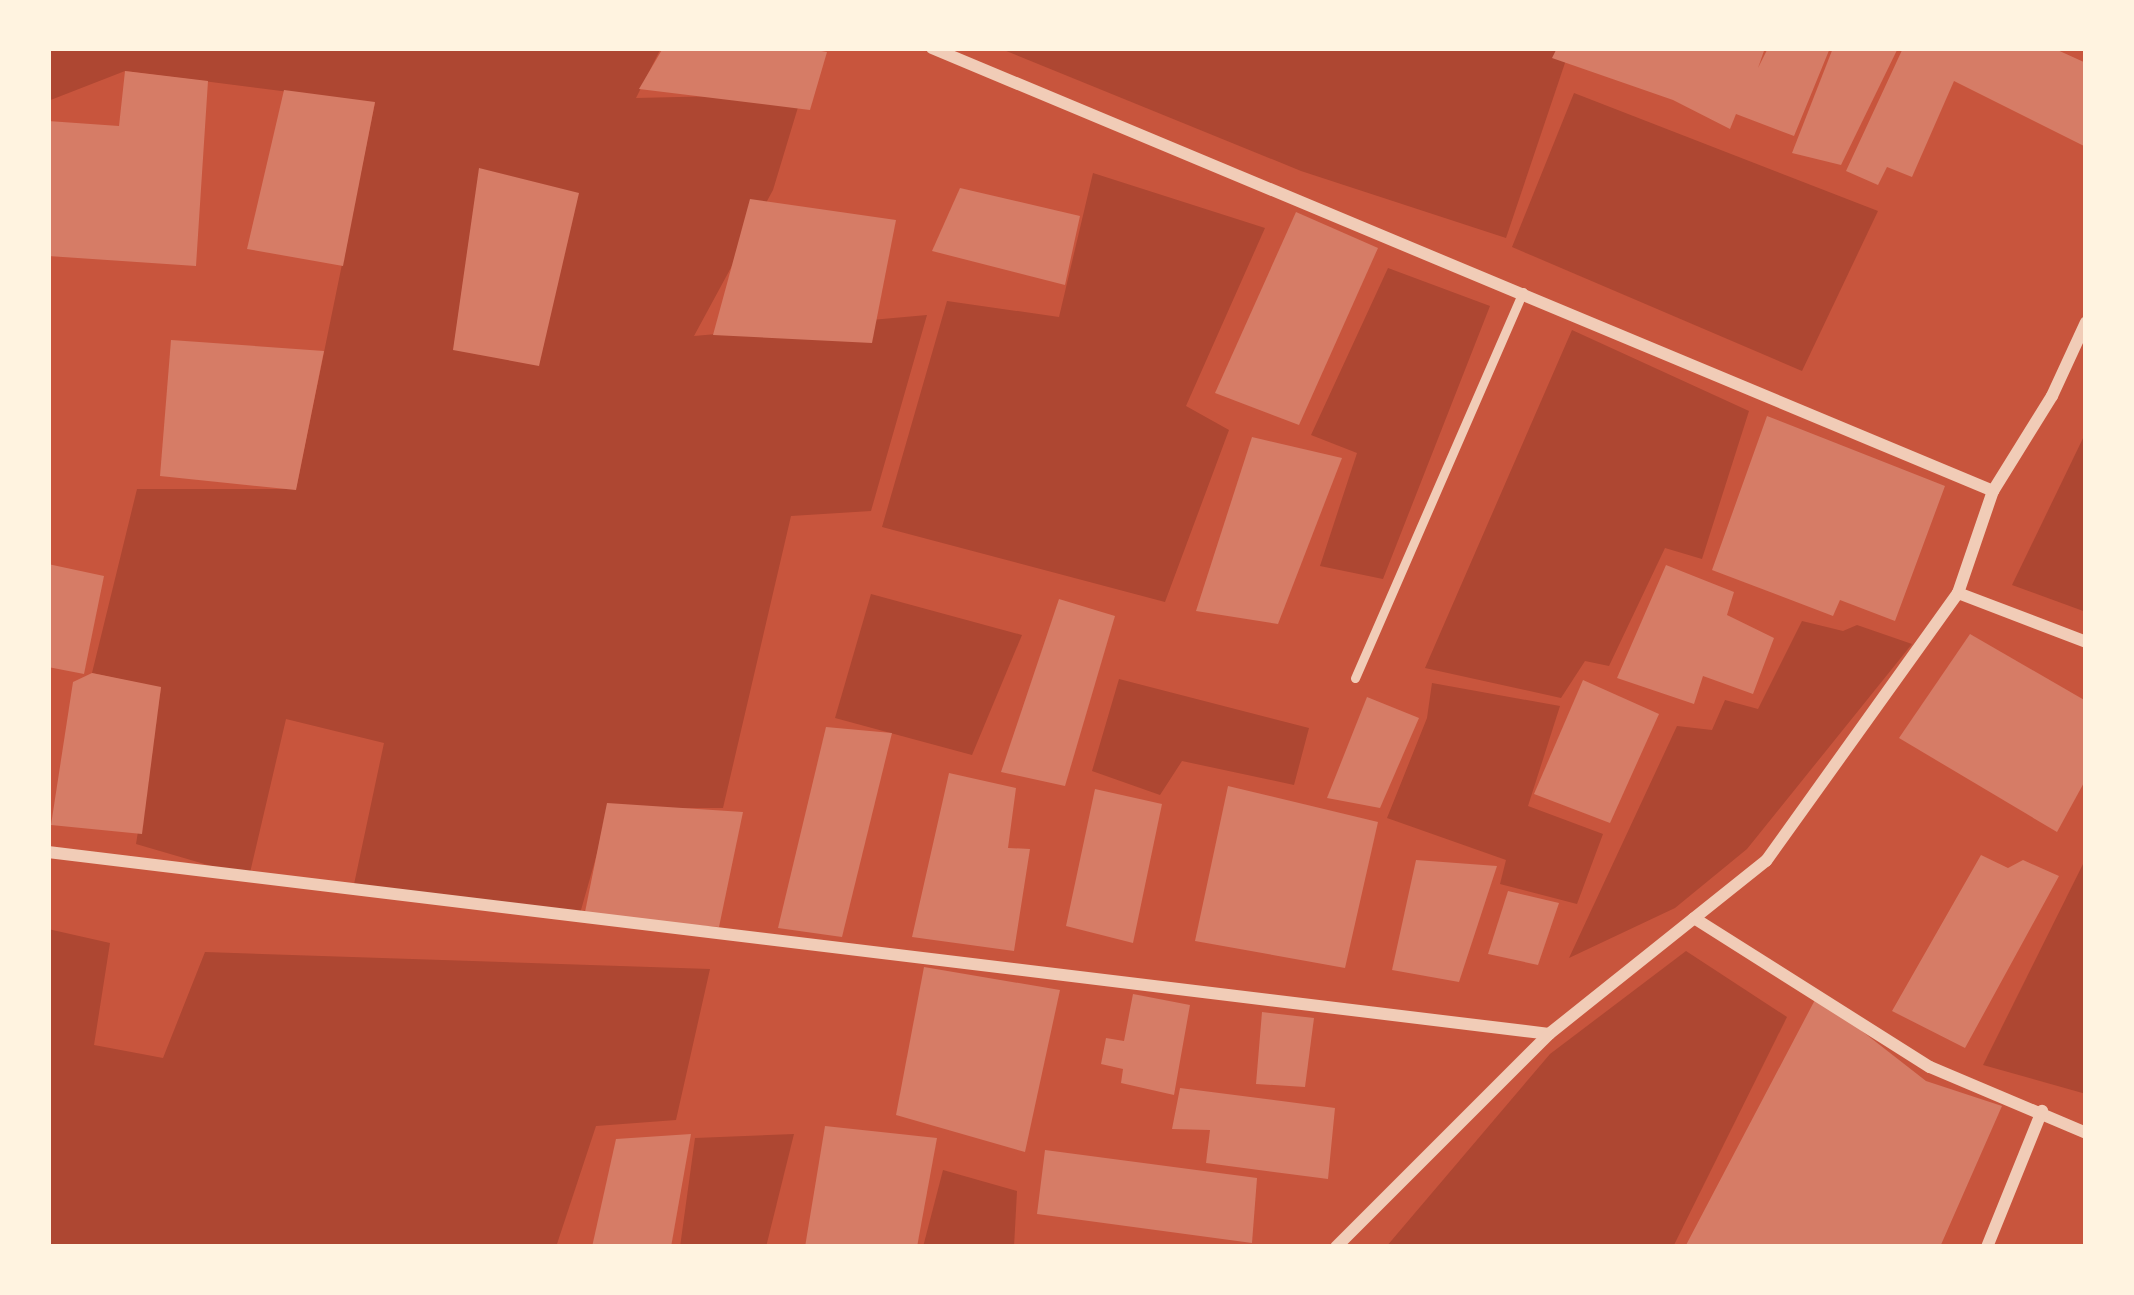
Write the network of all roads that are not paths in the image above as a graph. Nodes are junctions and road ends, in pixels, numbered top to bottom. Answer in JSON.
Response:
{"nodes":[{"id":1,"x":932,"y":48,"type":"edge"},
{"id":2,"x":1523,"y":292,"type":"junction"},
{"id":3,"x":2086,"y":322,"type":"edge"},
{"id":4,"x":1993,"y":491,"type":"junction"},
{"id":5,"x":1958,"y":593,"type":"junction"},
{"id":6,"x":2086,"y":642,"type":"edge"},
{"id":7,"x":1355,"y":677,"type":"dead end"},
{"id":8,"x":48,"y":852,"type":"edge"},
{"id":9,"x":1694,"y":917,"type":"junction"},
{"id":10,"x":1549,"y":1034,"type":"junction"},
{"id":11,"x":2042,"y":1111,"type":"junction"},
{"id":12,"x":2086,"y":1133,"type":"edge"},
{"id":13,"x":1336,"y":1247,"type":"edge"},
{"id":14,"x":1987,"y":1247,"type":"edge"}],
"edges":[{"from":1,"to":2,"type":"street"},
{"from":2,"to":4,"type":"street"},
{"from":2,"to":7,"type":"lane"},
{"from":3,"to":4,"type":"street"},
{"from":4,"to":5,"type":"street"},
{"from":5,"to":6,"type":"street"},
{"from":5,"to":9,"type":"street"},
{"from":8,"to":10,"type":"street"},
{"from":9,"to":10,"type":"street"},
{"from":9,"to":11,"type":"street"},
{"from":10,"to":13,"type":"street"},
{"from":11,"to":12,"type":"street"},
{"from":11,"to":14,"type":"street"}]}
